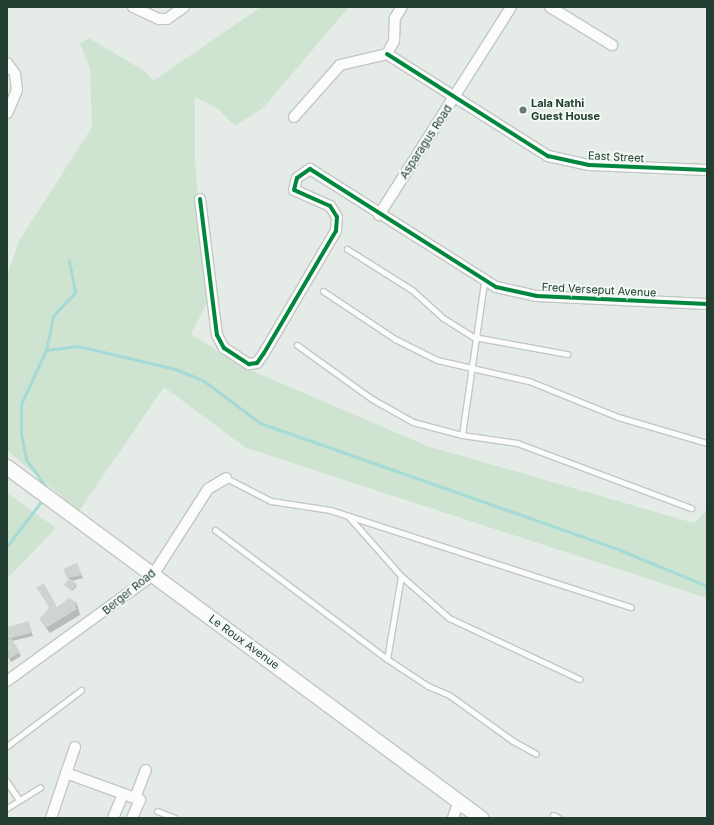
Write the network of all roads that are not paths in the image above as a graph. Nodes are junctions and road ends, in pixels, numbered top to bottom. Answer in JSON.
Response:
{"nodes":[{"id":1,"x":133,"y":7,"type":"edge"},
{"id":2,"x":184,"y":7,"type":"edge"},
{"id":3,"x":402,"y":7,"type":"edge"},
{"id":4,"x":511,"y":7,"type":"edge"},
{"id":5,"x":550,"y":7,"type":"edge"},
{"id":6,"x":612,"y":45,"type":"dead end"},
{"id":7,"x":387,"y":54,"type":"junction"},
{"id":8,"x":7,"y":63,"type":"edge"},
{"id":9,"x":454,"y":99,"type":"junction"},
{"id":10,"x":7,"y":114,"type":"edge"},
{"id":11,"x":294,"y":117,"type":"dead end"},
{"id":12,"x":707,"y":170,"type":"edge"},
{"id":13,"x":200,"y":199,"type":"dead end"},
{"id":14,"x":379,"y":215,"type":"junction"},
{"id":15,"x":347,"y":249,"type":"dead end"},
{"id":16,"x":484,"y":283,"type":"junction"},
{"id":17,"x":323,"y":291,"type":"dead end"},
{"id":18,"x":707,"y":304,"type":"edge"},
{"id":19,"x":474,"y":337,"type":"junction"},
{"id":20,"x":297,"y":345,"type":"dead end"},
{"id":21,"x":567,"y":354,"type":"dead end"},
{"id":22,"x":470,"y":370,"type":"junction"},
{"id":23,"x":462,"y":435,"type":"junction"},
{"id":24,"x":707,"y":443,"type":"edge"},
{"id":25,"x":7,"y":466,"type":"edge"},
{"id":26,"x":226,"y":478,"type":"joint"},
{"id":27,"x":691,"y":508,"type":"dead end"},
{"id":28,"x":347,"y":516,"type":"junction"},
{"id":29,"x":215,"y":530,"type":"dead end"},
{"id":30,"x":153,"y":575,"type":"junction"},
{"id":31,"x":401,"y":576,"type":"junction"},
{"id":32,"x":631,"y":607,"type":"dead end"},
{"id":33,"x":387,"y":659,"type":"junction"},
{"id":34,"x":579,"y":678,"type":"dead end"},
{"id":35,"x":7,"y":681,"type":"edge"},
{"id":36,"x":81,"y":690,"type":"dead end"},
{"id":37,"x":7,"y":746,"type":"edge"},
{"id":38,"x":75,"y":747,"type":"dead end"},
{"id":39,"x":536,"y":754,"type":"dead end"},
{"id":40,"x":146,"y":770,"type":"dead end"},
{"id":41,"x":66,"y":773,"type":"junction"},
{"id":42,"x":7,"y":782,"type":"edge"},
{"id":43,"x":40,"y":787,"type":"dead end"},
{"id":44,"x":123,"y":794,"type":"junction"},
{"id":45,"x":138,"y":799,"type":"junction"},
{"id":46,"x":19,"y":800,"type":"junction"},
{"id":47,"x":459,"y":801,"type":"junction"},
{"id":48,"x":7,"y":808,"type":"edge"},
{"id":49,"x":157,"y":811,"type":"dead end"},
{"id":50,"x":553,"y":815,"type":"dead end"},
{"id":51,"x":51,"y":818,"type":"edge"},
{"id":52,"x":113,"y":818,"type":"edge"},
{"id":53,"x":132,"y":818,"type":"edge"},
{"id":54,"x":175,"y":818,"type":"edge"},
{"id":55,"x":453,"y":818,"type":"edge"},
{"id":56,"x":482,"y":818,"type":"edge"},
{"id":57,"x":559,"y":818,"type":"edge"}],
"edges":[{"from":1,"to":2,"type":"street"},
{"from":3,"to":7,"type":"street"},
{"from":4,"to":9,"type":"street","name":"Asparagus Road"},
{"from":5,"to":6,"type":"street"},
{"from":7,"to":9,"type":"street","name":"East Street"},
{"from":7,"to":11,"type":"street"},
{"from":8,"to":10,"type":"street"},
{"from":9,"to":12,"type":"street","name":"East Street"},
{"from":9,"to":14,"type":"street","name":"Asparagus Road"},
{"from":13,"to":14,"type":"street","name":"Fred Verseput Avenue"},
{"from":14,"to":16,"type":"street","name":"Fred Verseput Avenue"},
{"from":15,"to":19,"type":"lane"},
{"from":16,"to":18,"type":"street","name":"Fred Verseput Avenue"},
{"from":16,"to":19,"type":"lane"},
{"from":17,"to":22,"type":"lane"},
{"from":19,"to":21,"type":"lane"},
{"from":19,"to":22,"type":"lane"},
{"from":20,"to":23,"type":"lane"},
{"from":22,"to":23,"type":"lane"},
{"from":22,"to":24,"type":"lane"},
{"from":23,"to":27,"type":"lane"},
{"from":25,"to":30,"type":"main road","name":"Le Roux Avenue"},
{"from":26,"to":28,"type":"lane"},
{"from":26,"to":30,"type":"street","name":"Berger Road"},
{"from":28,"to":31,"type":"lane"},
{"from":28,"to":32,"type":"lane"},
{"from":29,"to":33,"type":"lane"},
{"from":30,"to":35,"type":"street","name":"Berger Road"},
{"from":30,"to":47,"type":"main road","name":"Le Roux Avenue"},
{"from":31,"to":33,"type":"lane"},
{"from":31,"to":34,"type":"lane"},
{"from":33,"to":39,"type":"lane"},
{"from":36,"to":37,"type":"lane"},
{"from":38,"to":41,"type":"street"},
{"from":40,"to":45,"type":"street"},
{"from":41,"to":44,"type":"street"},
{"from":41,"to":51,"type":"street"},
{"from":42,"to":46,"type":"lane"},
{"from":43,"to":46,"type":"lane"},
{"from":44,"to":45,"type":"street"},
{"from":44,"to":52,"type":"street"},
{"from":45,"to":53,"type":"street"},
{"from":46,"to":48,"type":"lane"},
{"from":47,"to":55,"type":"street"},
{"from":47,"to":56,"type":"main road","name":"Le Roux Avenue"},
{"from":49,"to":54,"type":"lane"},
{"from":50,"to":57,"type":"lane"}]}
